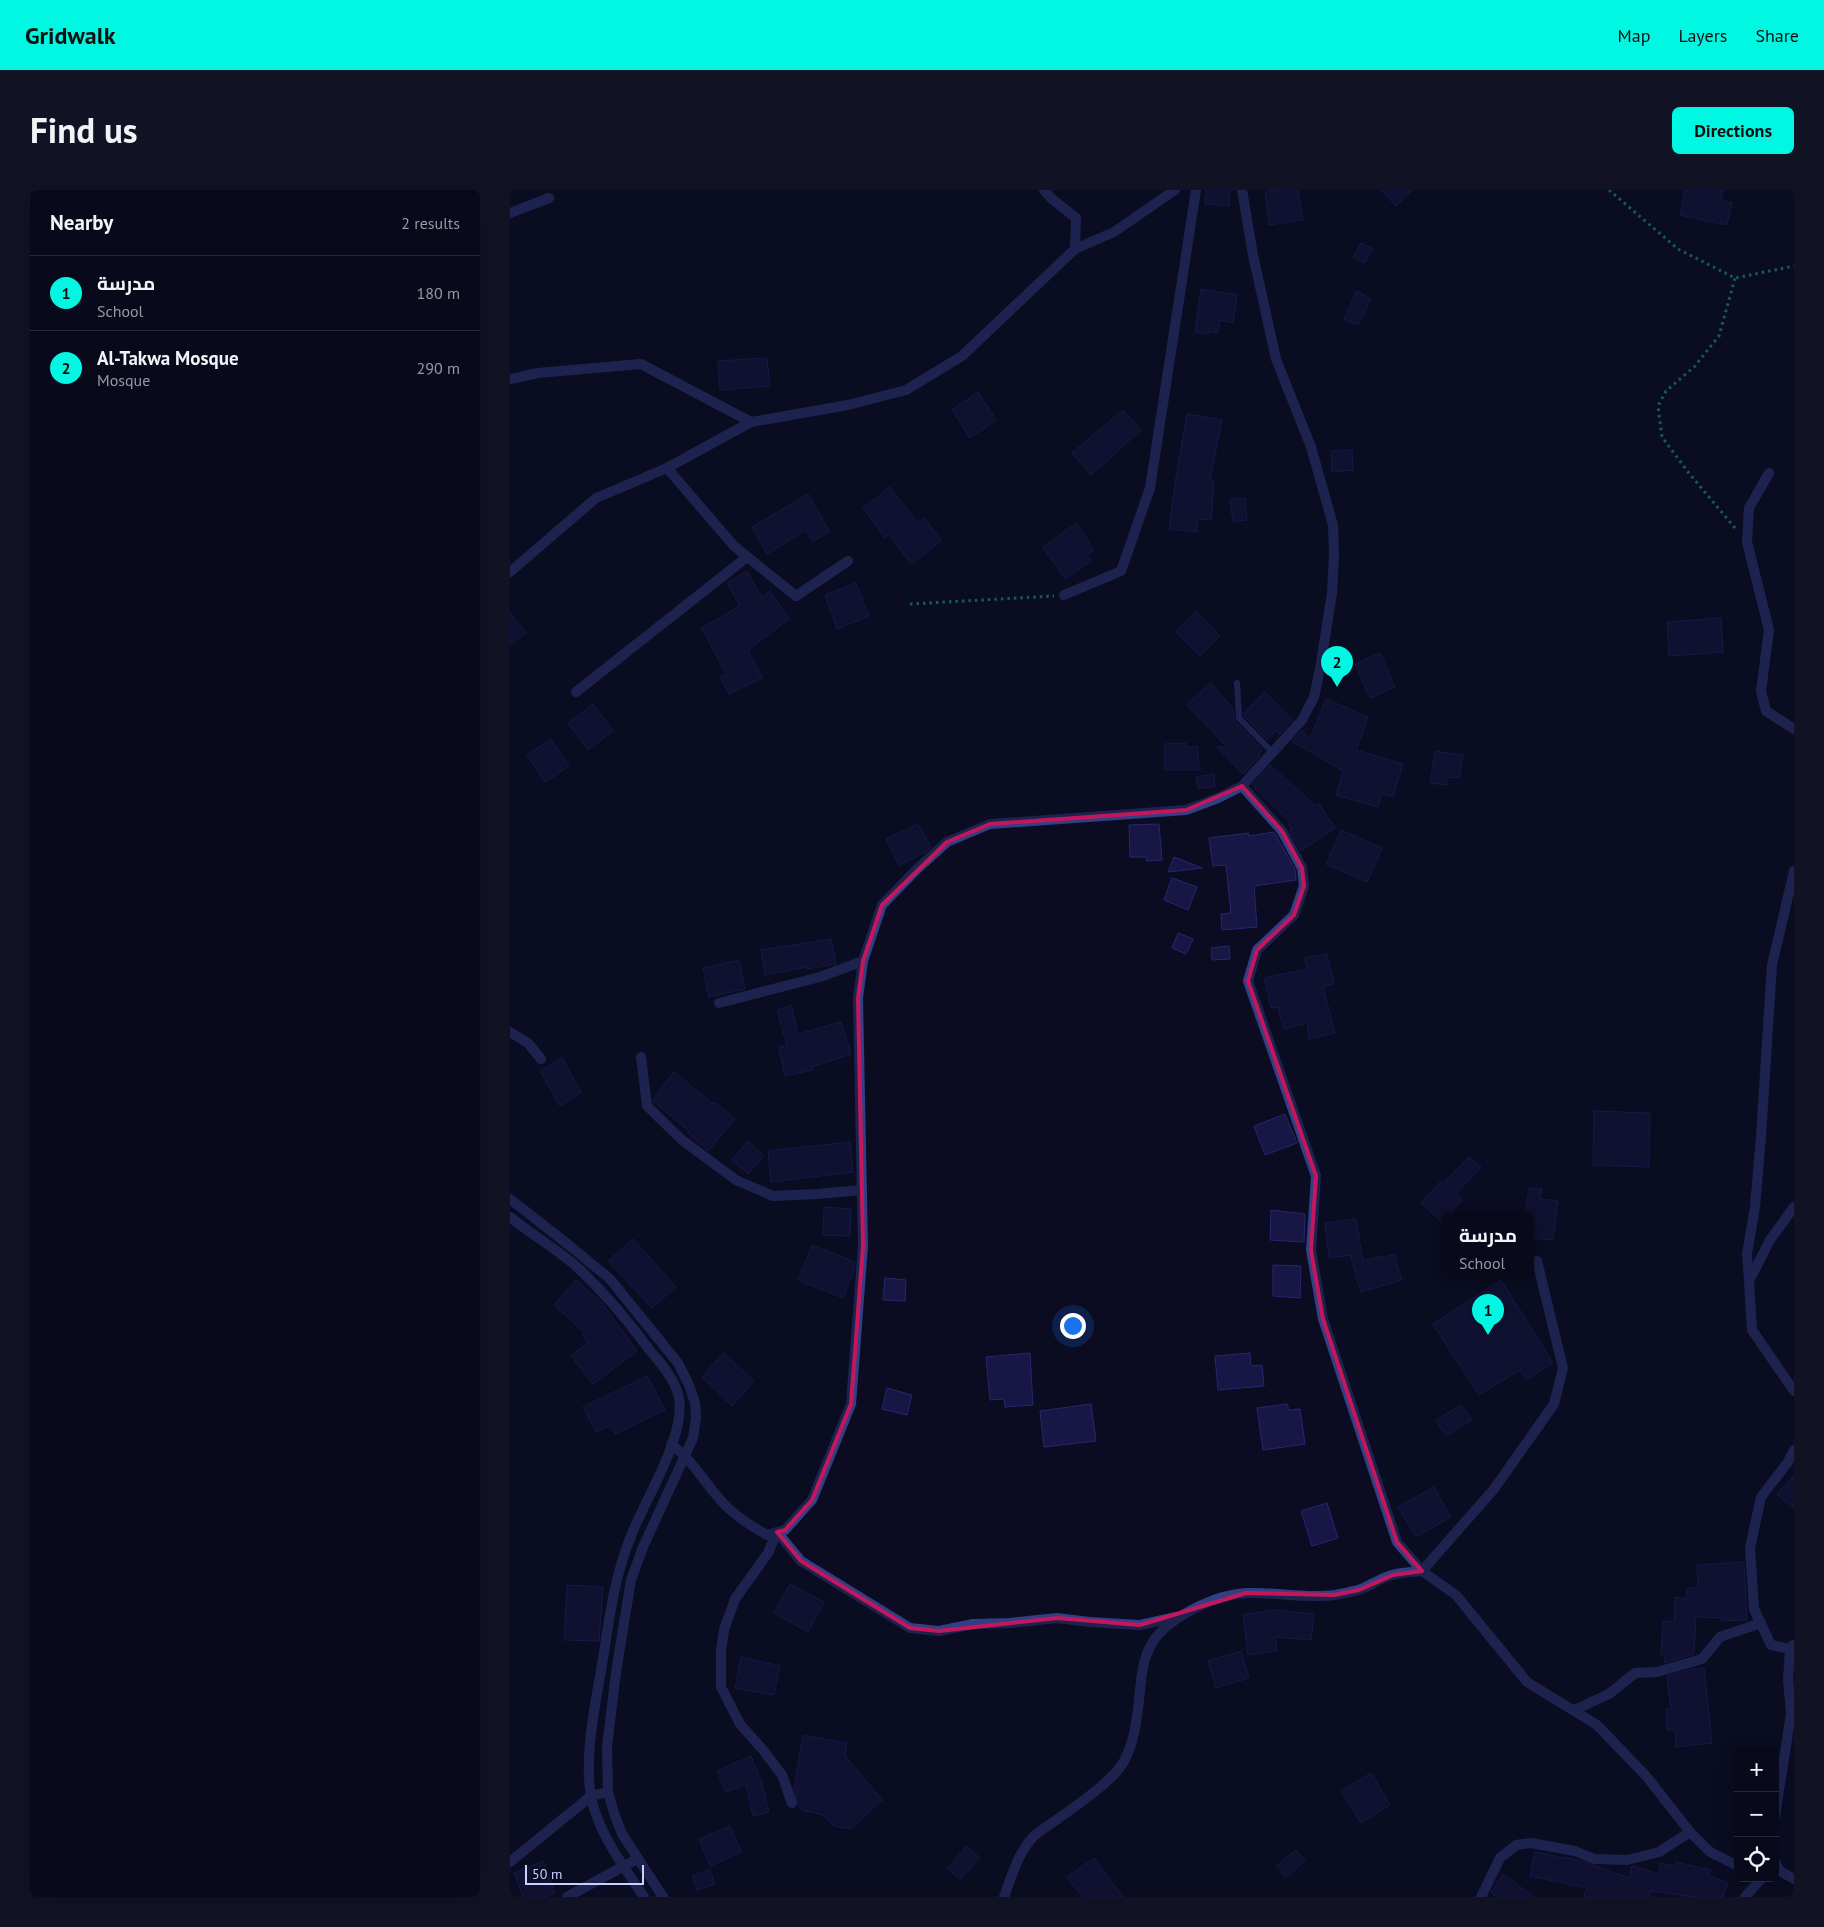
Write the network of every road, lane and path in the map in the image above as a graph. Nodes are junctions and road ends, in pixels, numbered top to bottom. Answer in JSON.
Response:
{"nodes":[{"id":1,"x":1044,"y":190,"type":"edge"},
{"id":2,"x":1175,"y":190,"type":"edge"},
{"id":3,"x":1196,"y":190,"type":"edge"},
{"id":4,"x":1242,"y":190,"type":"edge"},
{"id":5,"x":1608,"y":190,"type":"edge"},
{"id":6,"x":549,"y":198,"type":"dead end"},
{"id":7,"x":510,"y":213,"type":"edge"},
{"id":8,"x":1075,"y":249,"type":"junction"},
{"id":9,"x":1794,"y":266,"type":"edge"},
{"id":10,"x":1735,"y":278,"type":"junction"},
{"id":11,"x":510,"y":379,"type":"edge"},
{"id":12,"x":751,"y":422,"type":"junction"},
{"id":13,"x":667,"y":468,"type":"junction"},
{"id":14,"x":1769,"y":473,"type":"dead end"},
{"id":15,"x":1747,"y":542,"type":"junction"},
{"id":16,"x":747,"y":556,"type":"junction"},
{"id":17,"x":848,"y":561,"type":"dead end"},
{"id":18,"x":510,"y":572,"type":"edge"},
{"id":19,"x":1064,"y":595,"type":"joint"},
{"id":20,"x":910,"y":604,"type":"dead end"},
{"id":21,"x":1237,"y":683,"type":"dead end"},
{"id":22,"x":576,"y":692,"type":"dead end"},
{"id":23,"x":1794,"y":729,"type":"edge"},
{"id":24,"x":1272,"y":752,"type":"junction"},
{"id":25,"x":1242,"y":786,"type":"junction"},
{"id":26,"x":1794,"y":871,"type":"edge"},
{"id":27,"x":863,"y":962,"type":"junction"},
{"id":28,"x":719,"y":1003,"type":"dead end"},
{"id":29,"x":510,"y":1032,"type":"edge"},
{"id":30,"x":640,"y":1057,"type":"dead end"},
{"id":31,"x":541,"y":1059,"type":"dead end"},
{"id":32,"x":862,"y":1190,"type":"junction"},
{"id":33,"x":510,"y":1199,"type":"edge"},
{"id":34,"x":1794,"y":1207,"type":"edge"},
{"id":35,"x":510,"y":1217,"type":"edge"},
{"id":36,"x":1537,"y":1261,"type":"dead end"},
{"id":37,"x":1749,"y":1281,"type":"junction"},
{"id":38,"x":1794,"y":1391,"type":"edge"},
{"id":39,"x":671,"y":1444,"type":"junction"},
{"id":40,"x":1794,"y":1450,"type":"edge"},
{"id":41,"x":686,"y":1455,"type":"junction"},
{"id":42,"x":778,"y":1532,"type":"junction"},
{"id":43,"x":1422,"y":1571,"type":"junction"},
{"id":44,"x":1180,"y":1616,"type":"junction"},
{"id":45,"x":1761,"y":1623,"type":"junction"},
{"id":46,"x":1792,"y":1646,"type":"edge"},
{"id":47,"x":1574,"y":1710,"type":"junction"},
{"id":48,"x":608,"y":1792,"type":"junction"},
{"id":49,"x":1779,"y":1792,"type":"edge"},
{"id":50,"x":592,"y":1796,"type":"junction"},
{"id":51,"x":792,"y":1803,"type":"dead end"},
{"id":52,"x":1690,"y":1832,"type":"junction"},
{"id":53,"x":637,"y":1859,"type":"junction"},
{"id":54,"x":510,"y":1862,"type":"edge"},
{"id":55,"x":1734,"y":1864,"type":"edge"},
{"id":56,"x":624,"y":1867,"type":"junction"},
{"id":57,"x":1779,"y":1869,"type":"edge"},
{"id":58,"x":1794,"y":1879,"type":"edge"},
{"id":59,"x":1758,"y":1882,"type":"edge"},
{"id":60,"x":567,"y":1897,"type":"edge"},
{"id":61,"x":644,"y":1897,"type":"edge"},
{"id":62,"x":663,"y":1897,"type":"edge"},
{"id":63,"x":1004,"y":1897,"type":"edge"},
{"id":64,"x":1481,"y":1897,"type":"edge"},
{"id":65,"x":1745,"y":1897,"type":"edge"}],
"edges":[{"from":1,"to":8,"type":"street"},
{"from":2,"to":8,"type":"street"},
{"from":3,"to":19,"type":"street"},
{"from":4,"to":24,"type":"street"},
{"from":5,"to":10,"type":"path"},
{"from":6,"to":7,"type":"street"},
{"from":8,"to":12,"type":"street"},
{"from":9,"to":10,"type":"path"},
{"from":10,"to":15,"type":"path"},
{"from":11,"to":12,"type":"street"},
{"from":12,"to":13,"type":"street"},
{"from":13,"to":16,"type":"street"},
{"from":13,"to":18,"type":"street"},
{"from":14,"to":15,"type":"street"},
{"from":15,"to":23,"type":"street"},
{"from":16,"to":17,"type":"street"},
{"from":16,"to":22,"type":"street"},
{"from":19,"to":20,"type":"path"},
{"from":21,"to":24,"type":"lane"},
{"from":24,"to":25,"type":"street"},
{"from":25,"to":27,"type":"street"},
{"from":25,"to":43,"type":"street"},
{"from":26,"to":37,"type":"street"},
{"from":27,"to":28,"type":"street"},
{"from":27,"to":32,"type":"street"},
{"from":29,"to":31,"type":"street"},
{"from":30,"to":32,"type":"street"},
{"from":32,"to":42,"type":"street"},
{"from":33,"to":41,"type":"street"},
{"from":34,"to":37,"type":"street"},
{"from":35,"to":39,"type":"street"},
{"from":36,"to":43,"type":"street"},
{"from":37,"to":38,"type":"street"},
{"from":39,"to":41,"type":"street"},
{"from":39,"to":50,"type":"street"},
{"from":40,"to":45,"type":"street"},
{"from":41,"to":42,"type":"street"},
{"from":41,"to":48,"type":"street"},
{"from":42,"to":44,"type":"street"},
{"from":42,"to":51,"type":"street"},
{"from":43,"to":44,"type":"street"},
{"from":43,"to":47,"type":"street"},
{"from":44,"to":63,"type":"street"},
{"from":45,"to":46,"type":"street"},
{"from":45,"to":47,"type":"street"},
{"from":46,"to":49,"type":"street"},
{"from":47,"to":52,"type":"street"},
{"from":48,"to":50,"type":"street"},
{"from":48,"to":53,"type":"street"},
{"from":50,"to":54,"type":"street"},
{"from":50,"to":56,"type":"street"},
{"from":52,"to":55,"type":"street"},
{"from":52,"to":64,"type":"street"},
{"from":53,"to":56,"type":"street"},
{"from":53,"to":62,"type":"street"},
{"from":56,"to":60,"type":"street"},
{"from":56,"to":61,"type":"street"},
{"from":57,"to":58,"type":"street"},
{"from":59,"to":65,"type":"street"}]}
